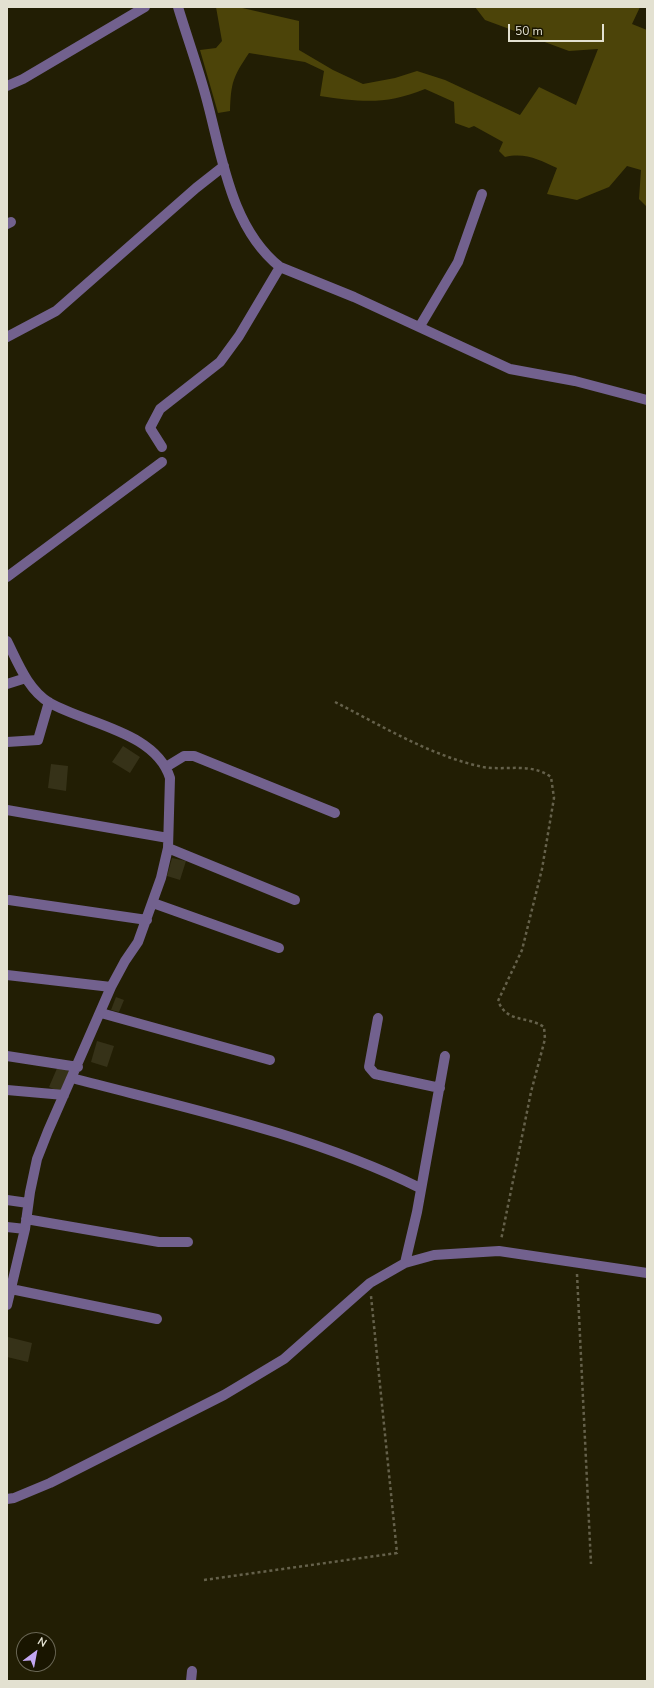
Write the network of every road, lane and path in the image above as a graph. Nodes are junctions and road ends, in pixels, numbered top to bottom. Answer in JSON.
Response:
{"nodes":[{"id":1,"x":145,"y":7,"type":"edge"},
{"id":2,"x":178,"y":7,"type":"edge"},
{"id":3,"x":7,"y":86,"type":"edge"},
{"id":4,"x":224,"y":166,"type":"junction"},
{"id":5,"x":482,"y":194,"type":"dead end"},
{"id":6,"x":280,"y":266,"type":"junction"},
{"id":7,"x":420,"y":326,"type":"junction"},
{"id":8,"x":7,"y":337,"type":"edge"},
{"id":9,"x":647,"y":400,"type":"edge"},
{"id":10,"x":162,"y":447,"type":"dead end"},
{"id":11,"x":162,"y":462,"type":"dead end"},
{"id":12,"x":7,"y":578,"type":"edge"},
{"id":13,"x":7,"y":641,"type":"edge"},
{"id":14,"x":26,"y":678,"type":"junction"},
{"id":15,"x":7,"y":684,"type":"edge"},
{"id":16,"x":50,"y":702,"type":"junction"},
{"id":17,"x":335,"y":702,"type":"dead end"},
{"id":18,"x":7,"y":742,"type":"edge"},
{"id":19,"x":166,"y":767,"type":"junction"},
{"id":20,"x":7,"y":810,"type":"edge"},
{"id":21,"x":335,"y":813,"type":"dead end"},
{"id":22,"x":168,"y":843,"type":"junction"},
{"id":23,"x":9,"y":900,"type":"dead end"},
{"id":24,"x":295,"y":900,"type":"dead end"},
{"id":25,"x":153,"y":903,"type":"junction"},
{"id":26,"x":147,"y":920,"type":"junction"},
{"id":27,"x":279,"y":948,"type":"dead end"},
{"id":28,"x":7,"y":975,"type":"edge"},
{"id":29,"x":111,"y":987,"type":"junction"},
{"id":30,"x":101,"y":1013,"type":"junction"},
{"id":31,"x":378,"y":1018,"type":"dead end"},
{"id":32,"x":7,"y":1056,"type":"edge"},
{"id":33,"x":445,"y":1056,"type":"dead end"},
{"id":34,"x":270,"y":1060,"type":"dead end"},
{"id":35,"x":78,"y":1067,"type":"junction"},
{"id":36,"x":72,"y":1078,"type":"junction"},
{"id":37,"x":440,"y":1088,"type":"junction"},
{"id":38,"x":7,"y":1090,"type":"edge"},
{"id":39,"x":64,"y":1095,"type":"junction"},
{"id":40,"x":420,"y":1188,"type":"junction"},
{"id":41,"x":7,"y":1200,"type":"edge"},
{"id":42,"x":28,"y":1203,"type":"junction"},
{"id":43,"x":26,"y":1224,"type":"junction"},
{"id":44,"x":7,"y":1227,"type":"edge"},
{"id":45,"x":188,"y":1242,"type":"dead end"},
{"id":46,"x":499,"y":1251,"type":"junction"},
{"id":47,"x":576,"y":1261,"type":"junction"},
{"id":48,"x":405,"y":1263,"type":"junction"},
{"id":49,"x":647,"y":1273,"type":"edge"},
{"id":50,"x":370,"y":1283,"type":"junction"},
{"id":51,"x":11,"y":1289,"type":"junction"},
{"id":52,"x":7,"y":1305,"type":"edge"},
{"id":53,"x":157,"y":1319,"type":"dead end"},
{"id":54,"x":7,"y":1499,"type":"edge"},
{"id":55,"x":592,"y":1564,"type":"dead end"},
{"id":56,"x":204,"y":1580,"type":"dead end"}],
"edges":[{"from":1,"to":3,"type":"street"},
{"from":2,"to":4,"type":"street"},
{"from":4,"to":6,"type":"street"},
{"from":4,"to":8,"type":"street"},
{"from":5,"to":7,"type":"street"},
{"from":6,"to":7,"type":"street"},
{"from":6,"to":10,"type":"street"},
{"from":7,"to":9,"type":"street"},
{"from":11,"to":12,"type":"street"},
{"from":13,"to":14,"type":"street"},
{"from":14,"to":15,"type":"street"},
{"from":14,"to":16,"type":"street"},
{"from":16,"to":18,"type":"street"},
{"from":16,"to":19,"type":"street"},
{"from":17,"to":46,"type":"path"},
{"from":19,"to":21,"type":"street"},
{"from":19,"to":22,"type":"street"},
{"from":20,"to":22,"type":"street"},
{"from":22,"to":24,"type":"street"},
{"from":22,"to":25,"type":"street"},
{"from":23,"to":26,"type":"street"},
{"from":25,"to":26,"type":"street"},
{"from":25,"to":27,"type":"street"},
{"from":26,"to":29,"type":"street"},
{"from":28,"to":29,"type":"street"},
{"from":29,"to":30,"type":"street"},
{"from":30,"to":34,"type":"street"},
{"from":30,"to":35,"type":"street"},
{"from":31,"to":37,"type":"street"},
{"from":32,"to":35,"type":"street"},
{"from":33,"to":37,"type":"street"},
{"from":35,"to":36,"type":"street"},
{"from":36,"to":39,"type":"street"},
{"from":36,"to":40,"type":"street"},
{"from":37,"to":40,"type":"street"},
{"from":38,"to":39,"type":"street"},
{"from":39,"to":42,"type":"street"},
{"from":40,"to":48,"type":"street"},
{"from":41,"to":42,"type":"street"},
{"from":42,"to":43,"type":"street"},
{"from":43,"to":44,"type":"street"},
{"from":43,"to":45,"type":"street"},
{"from":43,"to":51,"type":"street"},
{"from":46,"to":47,"type":"street"},
{"from":46,"to":48,"type":"street"},
{"from":47,"to":49,"type":"street"},
{"from":47,"to":55,"type":"path"},
{"from":48,"to":50,"type":"street"},
{"from":50,"to":54,"type":"street"},
{"from":50,"to":56,"type":"path"},
{"from":51,"to":52,"type":"street"},
{"from":51,"to":53,"type":"street"}]}
